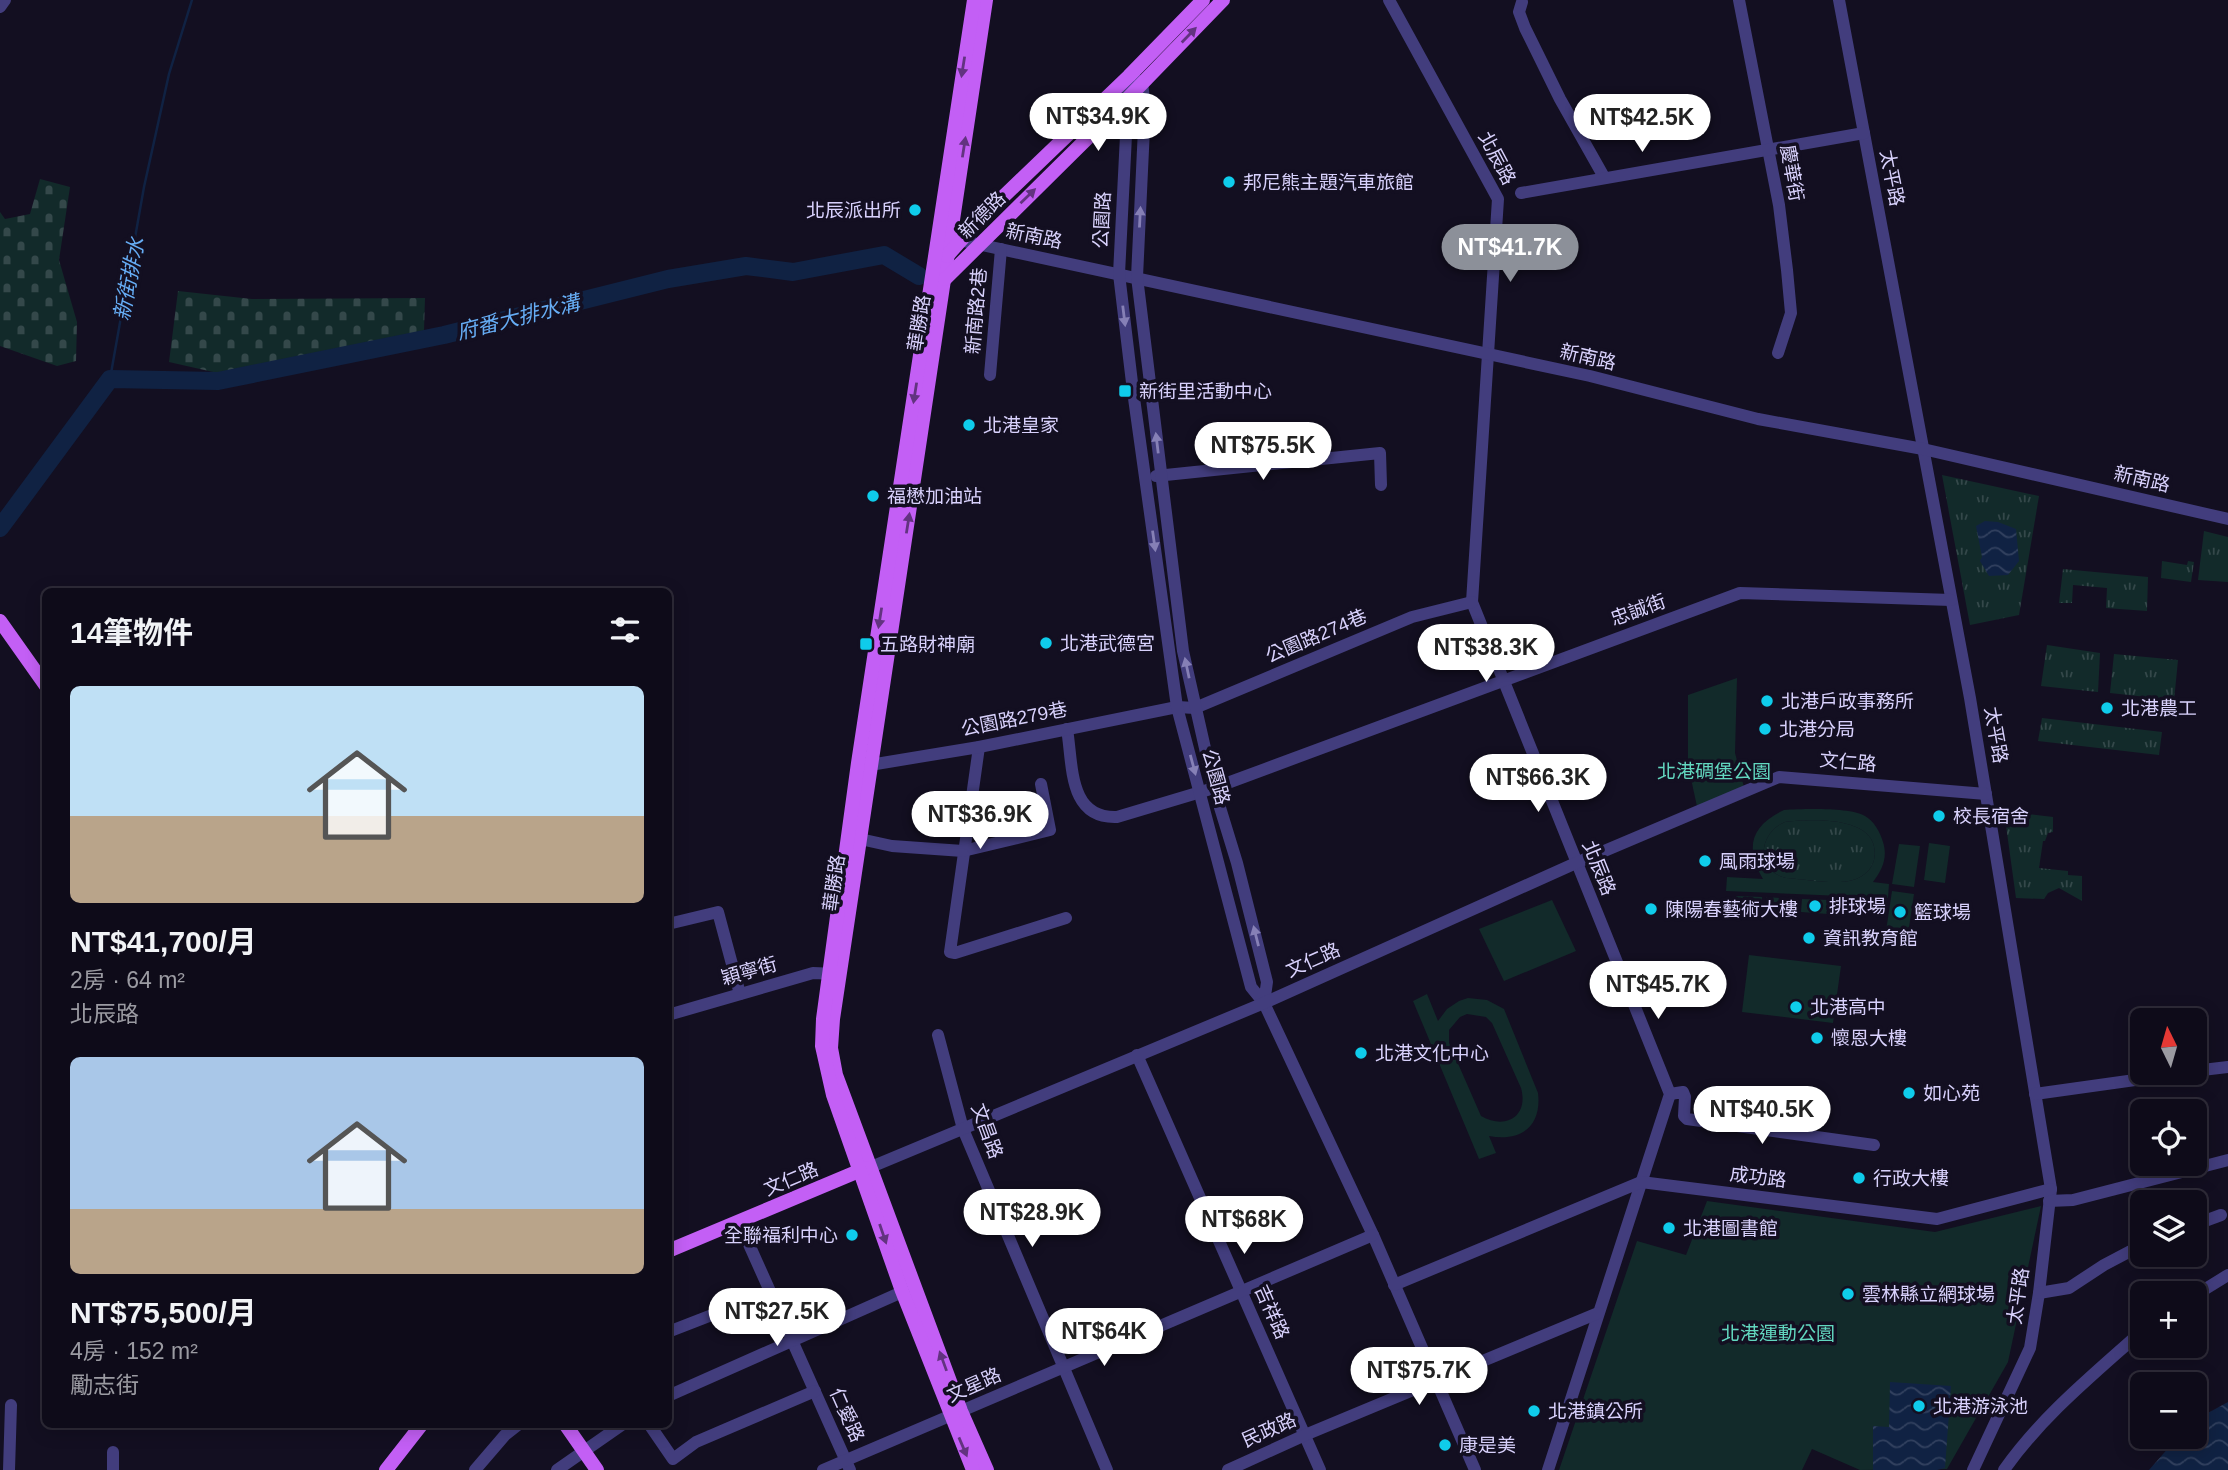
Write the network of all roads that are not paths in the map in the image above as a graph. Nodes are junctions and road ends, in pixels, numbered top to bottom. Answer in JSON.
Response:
{"nodes":[{"id":1,"x":5,"y":0,"type":"edge"},
{"id":2,"x":974,"y":0,"type":"edge"},
{"id":3,"x":986,"y":0,"type":"edge"},
{"id":4,"x":1203,"y":0,"type":"edge"},
{"id":5,"x":1223,"y":0,"type":"edge"},
{"id":6,"x":1389,"y":0,"type":"edge"},
{"id":7,"x":1740,"y":0,"type":"edge"},
{"id":8,"x":1839,"y":0,"type":"edge"},
{"id":9,"x":1522,"y":2,"type":"dead end"},
{"id":10,"x":0,"y":7,"type":"edge"},
{"id":11,"x":1136,"y":80,"type":"junction"},
{"id":12,"x":1127,"y":99,"type":"junction"},
{"id":13,"x":1864,"y":133,"type":"junction"},
{"id":14,"x":1769,"y":150,"type":"junction"},
{"id":15,"x":1604,"y":177,"type":"junction"},
{"id":16,"x":1521,"y":193,"type":"dead end"},
{"id":17,"x":951,"y":242,"type":"junction"},
{"id":18,"x":979,"y":244,"type":"junction"},
{"id":19,"x":1001,"y":249,"type":"junction"},
{"id":20,"x":1119,"y":274,"type":"junction"},
{"id":21,"x":1137,"y":277,"type":"junction"},
{"id":22,"x":939,"y":278,"type":"junction"},
{"id":23,"x":1778,"y":353,"type":"dead end"},
{"id":24,"x":1489,"y":354,"type":"junction"},
{"id":25,"x":990,"y":375,"type":"dead end"},
{"id":26,"x":1923,"y":449,"type":"junction"},
{"id":27,"x":1161,"y":475,"type":"junction"},
{"id":28,"x":1145,"y":478,"type":"junction"},
{"id":29,"x":1381,"y":485,"type":"dead end"},
{"id":30,"x":2228,"y":519,"type":"edge"},
{"id":31,"x":1951,"y":600,"type":"junction"},
{"id":32,"x":1472,"y":602,"type":"junction"},
{"id":33,"x":0,"y":621,"type":"edge"},
{"id":34,"x":42,"y":680,"type":"edge"},
{"id":35,"x":1503,"y":681,"type":"junction"},
{"id":36,"x":1177,"y":707,"type":"junction"},
{"id":37,"x":1195,"y":708,"type":"junction"},
{"id":38,"x":1067,"y":729,"type":"junction"},
{"id":39,"x":979,"y":747,"type":"junction"},
{"id":40,"x":864,"y":764,"type":"junction"},
{"id":41,"x":1041,"y":783,"type":"dead end"},
{"id":42,"x":1214,"y":788,"type":"junction"},
{"id":43,"x":1200,"y":793,"type":"junction"},
{"id":44,"x":1986,"y":794,"type":"junction"},
{"id":45,"x":860,"y":839,"type":"junction"},
{"id":46,"x":963,"y":852,"type":"junction"},
{"id":47,"x":1576,"y":863,"type":"junction"},
{"id":48,"x":1066,"y":918,"type":"dead end"},
{"id":49,"x":672,"y":923,"type":"edge"},
{"id":50,"x":835,"y":973,"type":"junction"},
{"id":51,"x":740,"y":994,"type":"junction"},
{"id":52,"x":1265,"y":1003,"type":"junction"},
{"id":53,"x":672,"y":1013,"type":"edge"},
{"id":54,"x":938,"y":1035,"type":"dead end"},
{"id":55,"x":1137,"y":1055,"type":"junction"},
{"id":56,"x":2228,"y":1067,"type":"edge"},
{"id":57,"x":2207,"y":1070,"type":"edge"},
{"id":58,"x":2130,"y":1081,"type":"edge"},
{"id":59,"x":1670,"y":1094,"type":"junction"},
{"id":60,"x":2035,"y":1094,"type":"junction"},
{"id":61,"x":963,"y":1129,"type":"junction"},
{"id":62,"x":1874,"y":1145,"type":"dead end"},
{"id":63,"x":2228,"y":1160,"type":"edge"},
{"id":64,"x":866,"y":1168,"type":"junction"},
{"id":65,"x":1641,"y":1182,"type":"junction"},
{"id":66,"x":2050,"y":1195,"type":"junction"},
{"id":67,"x":2221,"y":1215,"type":"dead end"},
{"id":68,"x":2207,"y":1220,"type":"edge"},
{"id":69,"x":738,"y":1222,"type":"junction"},
{"id":70,"x":1373,"y":1235,"type":"junction"},
{"id":71,"x":672,"y":1249,"type":"edge"},
{"id":72,"x":2130,"y":1251,"type":"edge"},
{"id":73,"x":2228,"y":1275,"type":"edge"},
{"id":74,"x":1394,"y":1285,"type":"junction"},
{"id":75,"x":909,"y":1288,"type":"junction"},
{"id":76,"x":2207,"y":1288,"type":"edge"},
{"id":77,"x":1242,"y":1290,"type":"junction"},
{"id":78,"x":2039,"y":1293,"type":"junction"},
{"id":79,"x":717,"y":1313,"type":"dead end"},
{"id":80,"x":1598,"y":1313,"type":"junction"},
{"id":81,"x":672,"y":1330,"type":"edge"},
{"id":82,"x":793,"y":1342,"type":"junction"},
{"id":83,"x":2130,"y":1342,"type":"edge"},
{"id":84,"x":1063,"y":1367,"type":"junction"},
{"id":85,"x":1436,"y":1382,"type":"junction"},
{"id":86,"x":815,"y":1391,"type":"junction"},
{"id":87,"x":672,"y":1394,"type":"edge"},
{"id":88,"x":11,"y":1405,"type":"dead end"},
{"id":89,"x":956,"y":1414,"type":"junction"},
{"id":90,"x":419,"y":1428,"type":"edge"},
{"id":91,"x":514,"y":1428,"type":"edge"},
{"id":92,"x":568,"y":1428,"type":"edge"},
{"id":93,"x":617,"y":1428,"type":"edge"},
{"id":94,"x":652,"y":1428,"type":"edge"},
{"id":95,"x":1305,"y":1435,"type":"junction"},
{"id":96,"x":5,"y":1439,"type":"edge"},
{"id":97,"x":584,"y":1451,"type":"junction"},
{"id":98,"x":113,"y":1452,"type":"dead end"},
{"id":99,"x":848,"y":1465,"type":"edge"},
{"id":100,"x":9,"y":1470,"type":"edge"},
{"id":101,"x":113,"y":1470,"type":"edge"},
{"id":102,"x":386,"y":1470,"type":"edge"},
{"id":103,"x":475,"y":1470,"type":"edge"},
{"id":104,"x":557,"y":1470,"type":"edge"},
{"id":105,"x":597,"y":1470,"type":"edge"},
{"id":106,"x":822,"y":1470,"type":"edge"},
{"id":107,"x":973,"y":1470,"type":"edge"},
{"id":108,"x":987,"y":1470,"type":"edge"},
{"id":109,"x":1107,"y":1470,"type":"edge"},
{"id":110,"x":1228,"y":1470,"type":"edge"},
{"id":111,"x":1320,"y":1470,"type":"edge"},
{"id":112,"x":1475,"y":1470,"type":"edge"},
{"id":113,"x":1548,"y":1470,"type":"edge"},
{"id":114,"x":1973,"y":1470,"type":"edge"},
{"id":115,"x":2004,"y":1470,"type":"edge"}],
"edges":[{"from":1,"to":10,"type":"street"},
{"from":2,"to":17,"type":"main road","one_way":true},
{"from":17,"to":3,"type":"main road","one_way":true},
{"from":4,"to":11,"type":"main road","name":"新德路"},
{"from":11,"to":5,"type":"main road","name":"新德路","one_way":true},
{"from":6,"to":24,"type":"street","name":"北辰路"},
{"from":7,"to":14,"type":"street","name":"慶華街"},
{"from":8,"to":13,"type":"street","name":"太平路"},
{"from":9,"to":15,"type":"street"},
{"from":11,"to":12,"type":"main road","name":"新德路"},
{"from":11,"to":17,"type":"main road","name":"新德路"},
{"from":21,"to":11,"type":"street","name":"公園路","one_way":true},
{"from":18,"to":12,"type":"main road","name":"新德路","one_way":true},
{"from":12,"to":20,"type":"street","name":"公園路"},
{"from":13,"to":14,"type":"street"},
{"from":13,"to":26,"type":"street","name":"太平路"},
{"from":14,"to":15,"type":"street"},
{"from":14,"to":23,"type":"street","name":"慶華街"},
{"from":15,"to":16,"type":"street"},
{"from":17,"to":18,"type":"street","name":"新南路"},
{"from":17,"to":22,"type":"main road","name":"華勝路"},
{"from":18,"to":19,"type":"street","name":"新南路"},
{"from":18,"to":22,"type":"main road","name":"新德路"},
{"from":19,"to":20,"type":"street","name":"新南路"},
{"from":19,"to":25,"type":"street","name":"新南路2巷"},
{"from":20,"to":21,"type":"street","name":"新南路"},
{"from":20,"to":28,"type":"street","name":"公園路","one_way":true},
{"from":21,"to":24,"type":"street","name":"新南路"},
{"from":27,"to":21,"type":"street","name":"公園路","one_way":true},
{"from":22,"to":40,"type":"main road","name":"華勝路"},
{"from":24,"to":26,"type":"street","name":"新南路"},
{"from":24,"to":32,"type":"street","name":"北辰路"},
{"from":26,"to":30,"type":"street","name":"新南路"},
{"from":26,"to":31,"type":"street","name":"太平路"},
{"from":27,"to":28,"type":"street"},
{"from":27,"to":29,"type":"street"},
{"from":37,"to":27,"type":"street","name":"公園路","one_way":true},
{"from":28,"to":36,"type":"street","name":"公園路","one_way":true},
{"from":31,"to":35,"type":"street","name":"忠誠街"},
{"from":31,"to":44,"type":"street","name":"太平路"},
{"from":32,"to":35,"type":"street","name":"北辰路"},
{"from":32,"to":37,"type":"street","name":"公園路274巷"},
{"from":33,"to":34,"type":"main road"},
{"from":35,"to":42,"type":"street","name":"忠誠街"},
{"from":35,"to":47,"type":"street","name":"北辰路"},
{"from":36,"to":37,"type":"street","name":"公園路274巷"},
{"from":36,"to":38,"type":"street","name":"公園路279巷"},
{"from":36,"to":43,"type":"street","name":"公園路","one_way":true},
{"from":37,"to":42,"type":"street","name":"公園路"},
{"from":38,"to":39,"type":"street","name":"公園路279巷"},
{"from":38,"to":43,"type":"street","name":"忠誠街"},
{"from":39,"to":40,"type":"street","name":"公園路279巷"},
{"from":39,"to":46,"type":"street"},
{"from":40,"to":45,"type":"main road","name":"華勝路"},
{"from":40,"to":50,"type":"main road","name":"華勝路"},
{"from":41,"to":46,"type":"street"},
{"from":42,"to":43,"type":"street","name":"忠誠街"},
{"from":52,"to":42,"type":"street","name":"公園路","one_way":true},
{"from":43,"to":52,"type":"street","name":"公園路"},
{"from":44,"to":47,"type":"street","name":"文仁路"},
{"from":44,"to":60,"type":"street","name":"太平路"},
{"from":45,"to":46,"type":"street"},
{"from":45,"to":50,"type":"main road","name":"華勝路"},
{"from":46,"to":48,"type":"street"},
{"from":47,"to":52,"type":"street","name":"文仁路"},
{"from":47,"to":59,"type":"street","name":"北辰路"},
{"from":49,"to":51,"type":"street"},
{"from":50,"to":51,"type":"street","name":"穎寧街"},
{"from":50,"to":64,"type":"main road","name":"華勝路"},
{"from":51,"to":53,"type":"street","name":"穎寧街"},
{"from":52,"to":55,"type":"street","name":"文仁路"},
{"from":52,"to":70,"type":"street","name":"公園路"},
{"from":54,"to":61,"type":"street","name":"文昌路"},
{"from":55,"to":61,"type":"street","name":"文仁路"},
{"from":55,"to":77,"type":"street","name":"吉祥路"},
{"from":56,"to":57,"type":"street"},
{"from":58,"to":60,"type":"street"},
{"from":59,"to":62,"type":"street","name":"北辰路"},
{"from":59,"to":65,"type":"street"},
{"from":60,"to":66,"type":"street","name":"太平路"},
{"from":61,"to":64,"type":"street","name":"文仁路"},
{"from":61,"to":84,"type":"street","name":"文昌路"},
{"from":63,"to":66,"type":"street","name":"成功路"},
{"from":64,"to":69,"type":"main road","name":"文仁路"},
{"from":64,"to":75,"type":"main road","name":"華勝路"},
{"from":65,"to":66,"type":"street","name":"成功路"},
{"from":65,"to":74,"type":"street","name":"成功路"},
{"from":65,"to":80,"type":"street"},
{"from":66,"to":78,"type":"street","name":"太平路"},
{"from":67,"to":68,"type":"street"},
{"from":69,"to":71,"type":"main road","name":"文仁路"},
{"from":69,"to":82,"type":"street","name":"仁愛路"},
{"from":70,"to":74,"type":"street","name":"公園路"},
{"from":70,"to":77,"type":"street","name":"文星路"},
{"from":72,"to":78,"type":"street"},
{"from":73,"to":76,"type":"street"},
{"from":74,"to":85,"type":"street","name":"公園路"},
{"from":75,"to":82,"type":"street"},
{"from":75,"to":89,"type":"main road","name":"華勝路"},
{"from":77,"to":84,"type":"street","name":"文星路"},
{"from":77,"to":95,"type":"street","name":"吉祥路"},
{"from":78,"to":114,"type":"street","name":"太平路"},
{"from":79,"to":81,"type":"street"},
{"from":80,"to":85,"type":"street","name":"民政路"},
{"from":80,"to":113,"type":"street"},
{"from":82,"to":86,"type":"street","name":"仁愛路"},
{"from":82,"to":87,"type":"street"},
{"from":83,"to":115,"type":"street"},
{"from":84,"to":89,"type":"street","name":"文星路"},
{"from":84,"to":109,"type":"street","name":"文昌路"},
{"from":85,"to":95,"type":"street","name":"民政路"},
{"from":85,"to":112,"type":"street","name":"公園路"},
{"from":86,"to":94,"type":"street"},
{"from":86,"to":99,"type":"street","name":"仁愛路"},
{"from":88,"to":96,"type":"street"},
{"from":89,"to":99,"type":"street","name":"文星路"},
{"from":89,"to":107,"type":"main road","name":"華勝路","one_way":true},
{"from":89,"to":108,"type":"main road","name":"華勝路"},
{"from":90,"to":102,"type":"main road"},
{"from":91,"to":103,"type":"street"},
{"from":92,"to":97,"type":"main road"},
{"from":93,"to":97,"type":"street"},
{"from":95,"to":110,"type":"street","name":"民政路"},
{"from":95,"to":111,"type":"street","name":"吉祥路"},
{"from":96,"to":100,"type":"street"},
{"from":97,"to":104,"type":"street"},
{"from":97,"to":105,"type":"main road"},
{"from":98,"to":101,"type":"street"},
{"from":99,"to":106,"type":"street","name":"文星路"}]}
